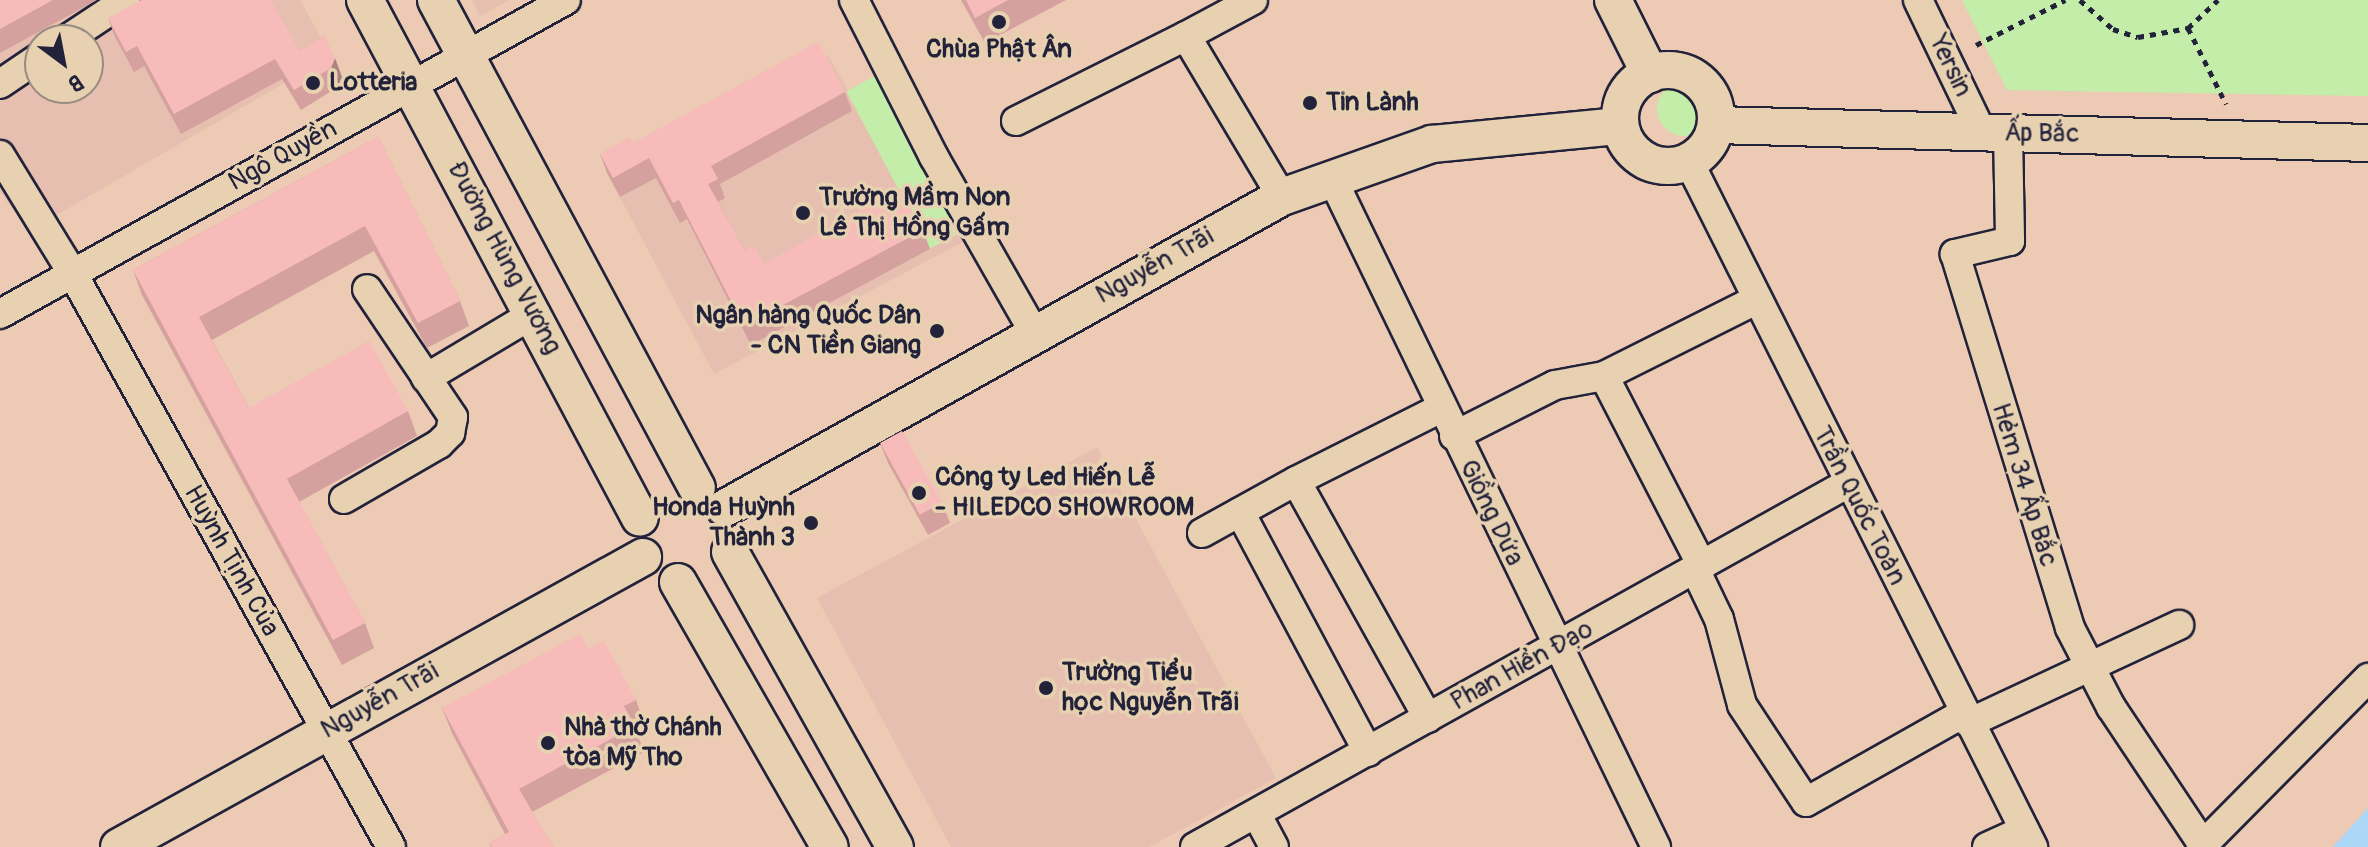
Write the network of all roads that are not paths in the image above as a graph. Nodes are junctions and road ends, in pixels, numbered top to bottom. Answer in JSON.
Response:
{"nodes":[{"id":1,"x":126,"y":0,"type":"edge"},
{"id":2,"x":365,"y":0,"type":"edge"},
{"id":3,"x":436,"y":0,"type":"edge"},
{"id":4,"x":566,"y":0,"type":"edge"},
{"id":5,"x":854,"y":0,"type":"edge"},
{"id":6,"x":1253,"y":0,"type":"edge"},
{"id":7,"x":1613,"y":0,"type":"edge"},
{"id":8,"x":1918,"y":0,"type":"edge"},
{"id":9,"x":90,"y":24,"type":"edge"},
{"id":10,"x":1186,"y":36,"type":"junction"},
{"id":11,"x":466,"y":56,"type":"junction"},
{"id":12,"x":24,"y":68,"type":"edge"},
{"id":13,"x":1650,"y":74,"type":"junction"},
{"id":14,"x":0,"y":84,"type":"edge"},
{"id":15,"x":411,"y":84,"type":"junction"},
{"id":16,"x":1016,"y":121,"type":"dead end"},
{"id":17,"x":1716,"y":125,"type":"junction"},
{"id":18,"x":1620,"y":126,"type":"junction"},
{"id":19,"x":1995,"y":133,"type":"junction"},
{"id":20,"x":2368,"y":143,"type":"edge"},
{"id":21,"x":0,"y":155,"type":"edge"},
{"id":22,"x":1689,"y":162,"type":"junction"},
{"id":23,"x":1331,"y":176,"type":"junction"},
{"id":24,"x":1282,"y":197,"type":"junction"},
{"id":25,"x":73,"y":274,"type":"junction"},
{"id":26,"x":367,"y":289,"type":"dead end"},
{"id":27,"x":1756,"y":300,"type":"junction"},
{"id":28,"x":535,"y":313,"type":"junction"},
{"id":29,"x":0,"y":314,"type":"edge"},
{"id":30,"x":1034,"y":332,"type":"junction"},
{"id":31,"x":1604,"y":376,"type":"junction"},
{"id":32,"x":426,"y":378,"type":"junction"},
{"id":33,"x":1441,"y":408,"type":"junction"},
{"id":34,"x":1454,"y":436,"type":"junction"},
{"id":35,"x":1296,"y":481,"type":"junction"},
{"id":36,"x":1847,"y":484,"type":"junction"},
{"id":37,"x":711,"y":498,"type":"junction"},
{"id":38,"x":344,"y":499,"type":"dead end"},
{"id":39,"x":1240,"y":512,"type":"junction"},
{"id":40,"x":640,"y":518,"type":"junction"},
{"id":41,"x":1202,"y":533,"type":"dead end"},
{"id":42,"x":730,"y":552,"type":"junction"},
{"id":43,"x":643,"y":557,"type":"junction"},
{"id":44,"x":1698,"y":568,"type":"junction"},
{"id":45,"x":678,"y":582,"type":"junction"},
{"id":46,"x":2179,"y":625,"type":"dead end"},
{"id":47,"x":1557,"y":648,"type":"junction"},
{"id":48,"x":2088,"y":664,"type":"junction"},
{"id":49,"x":2368,"y":678,"type":"edge"},
{"id":50,"x":1428,"y":718,"type":"junction"},
{"id":51,"x":1967,"y":718,"type":"junction"},
{"id":52,"x":325,"y":732,"type":"junction"},
{"id":53,"x":1368,"y":752,"type":"junction"},
{"id":54,"x":1257,"y":815,"type":"junction"},
{"id":55,"x":2029,"y":838,"type":"edge"},
{"id":56,"x":2202,"y":846,"type":"edge"},
{"id":57,"x":119,"y":847,"type":"edge"},
{"id":58,"x":391,"y":847,"type":"edge"},
{"id":59,"x":830,"y":847,"type":"edge"},
{"id":60,"x":895,"y":847,"type":"edge"},
{"id":61,"x":1195,"y":847,"type":"edge"},
{"id":62,"x":1274,"y":847,"type":"edge"},
{"id":63,"x":1656,"y":847,"type":"edge"},
{"id":64,"x":1987,"y":847,"type":"edge"}],
"edges":[{"from":1,"to":9,"type":"street"},
{"from":2,"to":15,"type":"main road","name":"Đường Hùng Vương"},
{"from":3,"to":11,"type":"main road"},
{"from":4,"to":11,"type":"street","name":"Ngô Quyền"},
{"from":5,"to":30,"type":"street"},
{"from":6,"to":10,"type":"street"},
{"from":7,"to":13,"type":"main road"},
{"from":8,"to":19,"type":"street","name":"Yersin"},
{"from":10,"to":16,"type":"street"},
{"from":10,"to":24,"type":"street"},
{"from":11,"to":15,"type":"street","name":"Ngô Quyền"},
{"from":11,"to":37,"type":"main road"},
{"from":12,"to":14,"type":"street"},
{"from":13,"to":17,"type":"main road"},
{"from":13,"to":18,"type":"main road"},
{"from":15,"to":25,"type":"street","name":"Ngô Quyền"},
{"from":15,"to":28,"type":"main road","name":"Đường Hùng Vương"},
{"from":17,"to":19,"type":"main road","name":"Ấp Bắc"},
{"from":17,"to":22,"type":"main road"},
{"from":18,"to":22,"type":"main road"},
{"from":18,"to":23,"type":"main road","name":"Nguyễn Trãi"},
{"from":19,"to":20,"type":"main road","name":"Ấp Bắc"},
{"from":19,"to":48,"type":"street","name":"Hẻm 34 Ấp Bắc"},
{"from":21,"to":25,"type":"street","name":"Huỳnh Tịnh Của"},
{"from":22,"to":27,"type":"street","name":"Trần Quốc Toản"},
{"from":23,"to":24,"type":"main road","name":"Nguyễn Trãi"},
{"from":23,"to":33,"type":"street","name":"Giồng Dứa"},
{"from":24,"to":30,"type":"main road","name":"Nguyễn Trãi"},
{"from":25,"to":29,"type":"street","name":"Ngô Quyền"},
{"from":25,"to":52,"type":"street","name":"Huỳnh Tịnh Của"},
{"from":26,"to":32,"type":"street"},
{"from":27,"to":31,"type":"street"},
{"from":27,"to":36,"type":"street","name":"Trần Quốc Toản"},
{"from":28,"to":32,"type":"street"},
{"from":28,"to":40,"type":"main road","name":"Đường Hùng Vương"},
{"from":30,"to":37,"type":"main road","name":"Nguyễn Trãi"},
{"from":31,"to":34,"type":"street"},
{"from":31,"to":44,"type":"street"},
{"from":32,"to":38,"type":"street"},
{"from":33,"to":34,"type":"street","name":"Giồng Dứa"},
{"from":33,"to":35,"type":"street"},
{"from":34,"to":47,"type":"street","name":"Giồng Dứa"},
{"from":35,"to":39,"type":"street"},
{"from":35,"to":50,"type":"street"},
{"from":36,"to":44,"type":"street","name":"Phan Hiển Đạo"},
{"from":36,"to":51,"type":"street","name":"Trần Quốc Toản"},
{"from":37,"to":40,"type":"main road","name":"Nguyễn Trãi"},
{"from":37,"to":42,"type":"main road"},
{"from":39,"to":41,"type":"street"},
{"from":39,"to":53,"type":"street"},
{"from":40,"to":43,"type":"main road"},
{"from":42,"to":45,"type":"main road"},
{"from":42,"to":60,"type":"main road"},
{"from":43,"to":45,"type":"main road"},
{"from":43,"to":52,"type":"main road","name":"Nguyễn Trãi"},
{"from":44,"to":47,"type":"street","name":"Phan Hiển Đạo"},
{"from":44,"to":51,"type":"street"},
{"from":45,"to":59,"type":"main road"},
{"from":46,"to":48,"type":"street"},
{"from":47,"to":50,"type":"street","name":"Phan Hiển Đạo"},
{"from":47,"to":63,"type":"street","name":"Giồng Dứa"},
{"from":48,"to":51,"type":"street"},
{"from":48,"to":56,"type":"street","name":"Hẻm 34 Ấp Bắc"},
{"from":49,"to":56,"type":"street"},
{"from":50,"to":53,"type":"street","name":"Phan Hiển Đạo"},
{"from":51,"to":55,"type":"street","name":"Trần Quốc Toản"},
{"from":52,"to":57,"type":"main road","name":"Nguyễn Trãi"},
{"from":52,"to":58,"type":"street","name":"Huỳnh Tịnh Của"},
{"from":53,"to":54,"type":"street","name":"Phan Hiển Đạo"},
{"from":54,"to":61,"type":"street","name":"Phan Hiển Đạo"},
{"from":54,"to":62,"type":"street"},
{"from":55,"to":64,"type":"street"}]}
